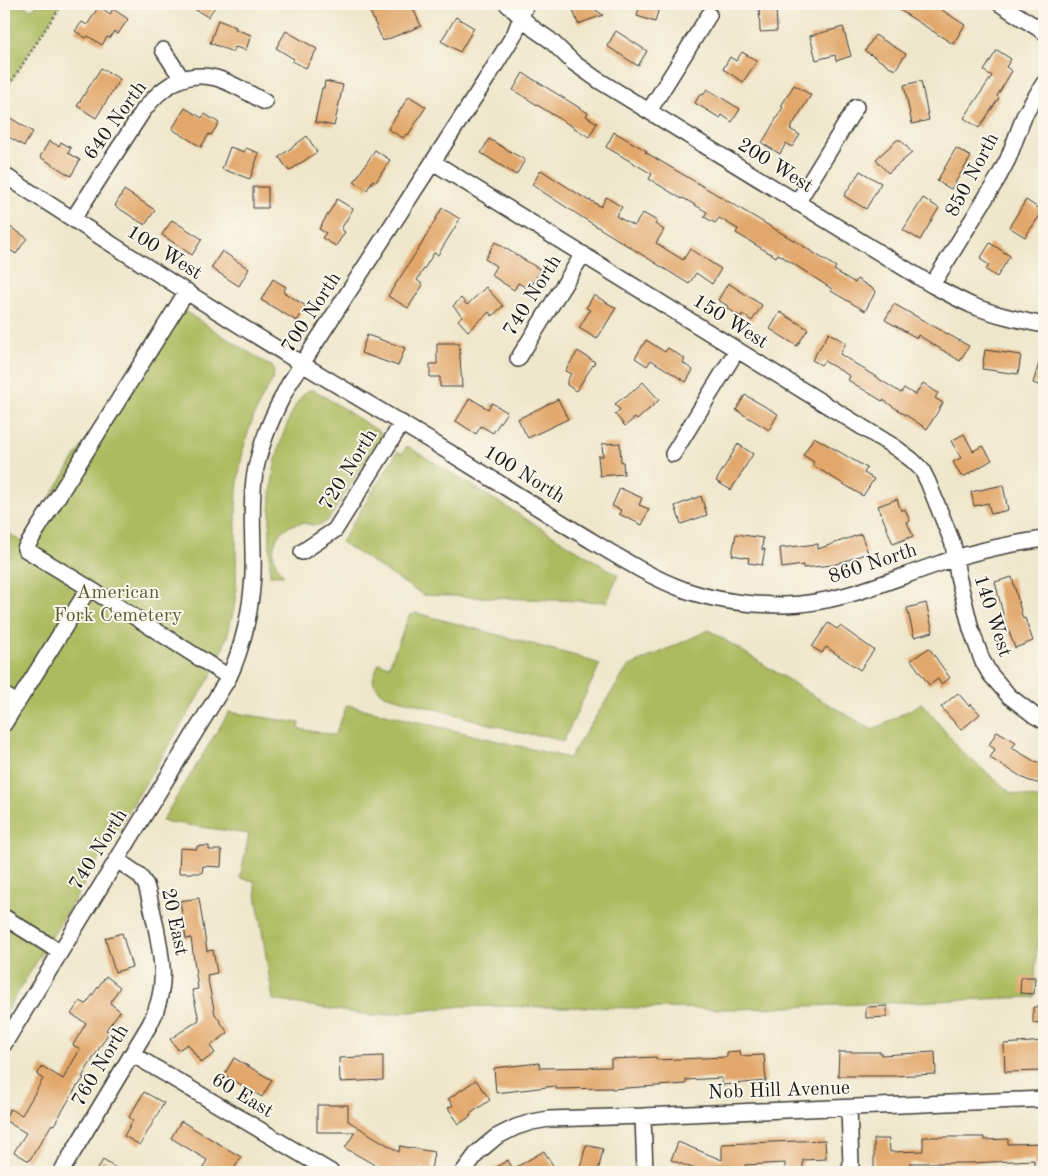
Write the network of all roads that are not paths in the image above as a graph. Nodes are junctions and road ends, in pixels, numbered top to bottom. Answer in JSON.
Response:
{"nodes":[{"id":1,"x":507,"y":4,"type":"edge"},
{"id":2,"x":1000,"y":4,"type":"edge"},
{"id":3,"x":524,"y":10,"type":"edge"},
{"id":4,"x":709,"y":15,"type":"dead end"},
{"id":5,"x":1044,"y":32,"type":"edge"},
{"id":6,"x":163,"y":50,"type":"dead end"},
{"id":7,"x":182,"y":79,"type":"junction"},
{"id":8,"x":1044,"y":83,"type":"edge"},
{"id":9,"x":265,"y":102,"type":"dead end"},
{"id":10,"x":856,"y":107,"type":"dead end"},
{"id":11,"x":648,"y":111,"type":"junction"},
{"id":12,"x":433,"y":162,"type":"junction"},
{"id":13,"x":4,"y":175,"type":"edge"},
{"id":14,"x":796,"y":203,"type":"junction"},
{"id":15,"x":73,"y":219,"type":"junction"},
{"id":16,"x":583,"y":254,"type":"junction"},
{"id":17,"x":932,"y":284,"type":"junction"},
{"id":18,"x":187,"y":291,"type":"junction"},
{"id":19,"x":1044,"y":325,"type":"edge"},
{"id":20,"x":737,"y":350,"type":"junction"},
{"id":21,"x":518,"y":359,"type":"dead end"},
{"id":22,"x":302,"y":364,"type":"junction"},
{"id":23,"x":402,"y":424,"type":"junction"},
{"id":24,"x":673,"y":454,"type":"dead end"},
{"id":25,"x":1044,"y":539,"type":"edge"},
{"id":26,"x":302,"y":552,"type":"dead end"},
{"id":27,"x":955,"y":558,"type":"junction"},
{"id":28,"x":89,"y":588,"type":"junction"},
{"id":29,"x":734,"y":602,"type":"joint"},
{"id":30,"x":229,"y":677,"type":"junction"},
{"id":31,"x":4,"y":694,"type":"edge"},
{"id":32,"x":17,"y":703,"type":"junction"},
{"id":33,"x":1044,"y":721,"type":"edge"},
{"id":34,"x":4,"y":724,"type":"edge"},
{"id":35,"x":117,"y":860,"type":"junction"},
{"id":36,"x":4,"y":917,"type":"edge"},
{"id":37,"x":60,"y":952,"type":"junction"},
{"id":38,"x":162,"y":976,"type":"joint"},
{"id":39,"x":4,"y":1044,"type":"edge"},
{"id":40,"x":132,"y":1054,"type":"junction"},
{"id":41,"x":1044,"y":1099,"type":"edge"},
{"id":42,"x":849,"y":1108,"type":"junction"},
{"id":43,"x":643,"y":1116,"type":"junction"},
{"id":44,"x":61,"y":1172,"type":"edge"},
{"id":45,"x":331,"y":1172,"type":"edge"},
{"id":46,"x":463,"y":1172,"type":"edge"},
{"id":47,"x":645,"y":1172,"type":"edge"},
{"id":48,"x":848,"y":1172,"type":"edge"}],
"edges":[{"from":1,"to":3,"type":"street","name":"200 West"},
{"from":2,"to":5,"type":"street"},
{"from":3,"to":11,"type":"street","name":"200 West"},
{"from":3,"to":12,"type":"street","name":"700 North"},
{"from":4,"to":11,"type":"street"},
{"from":6,"to":7,"type":"street"},
{"from":7,"to":9,"type":"street","name":"640 North"},
{"from":7,"to":15,"type":"street","name":"640 North"},
{"from":8,"to":17,"type":"street","name":"850 North"},
{"from":10,"to":14,"type":"street"},
{"from":11,"to":14,"type":"street","name":"200 West"},
{"from":12,"to":16,"type":"street","name":"150 West"},
{"from":12,"to":22,"type":"street","name":"700 North"},
{"from":13,"to":15,"type":"street","name":"100 West"},
{"from":14,"to":17,"type":"street","name":"200 West"},
{"from":15,"to":18,"type":"street","name":"100 West"},
{"from":16,"to":20,"type":"street","name":"150 West"},
{"from":16,"to":21,"type":"street","name":"740 North"},
{"from":17,"to":19,"type":"street","name":"200 West"},
{"from":18,"to":22,"type":"street","name":"100 West"},
{"from":18,"to":28,"type":"street"},
{"from":20,"to":24,"type":"street"},
{"from":20,"to":27,"type":"street","name":"150 West"},
{"from":22,"to":23,"type":"street","name":"100 North"},
{"from":22,"to":30,"type":"street","name":"700 North"},
{"from":23,"to":26,"type":"street","name":"720 North"},
{"from":23,"to":29,"type":"street","name":"100 North"},
{"from":25,"to":27,"type":"street","name":"860 North"},
{"from":27,"to":29,"type":"street","name":"860 North"},
{"from":27,"to":33,"type":"street","name":"140 West"},
{"from":28,"to":30,"type":"street"},
{"from":28,"to":32,"type":"street"},
{"from":30,"to":35,"type":"street","name":"740 North"},
{"from":31,"to":32,"type":"street"},
{"from":32,"to":34,"type":"street"},
{"from":35,"to":37,"type":"street","name":"740 North"},
{"from":35,"to":38,"type":"street","name":"20 East"},
{"from":36,"to":37,"type":"street"},
{"from":37,"to":39,"type":"street","name":"740 North"},
{"from":38,"to":40,"type":"street","name":"760 North"},
{"from":40,"to":44,"type":"street","name":"760 North"},
{"from":40,"to":45,"type":"street","name":"60 East"},
{"from":41,"to":42,"type":"street","name":"Nob Hill Avenue"},
{"from":42,"to":43,"type":"street","name":"Nob Hill Avenue"},
{"from":42,"to":48,"type":"street"},
{"from":43,"to":46,"type":"street","name":"Nob Hill Avenue"},
{"from":43,"to":47,"type":"street"}]}
